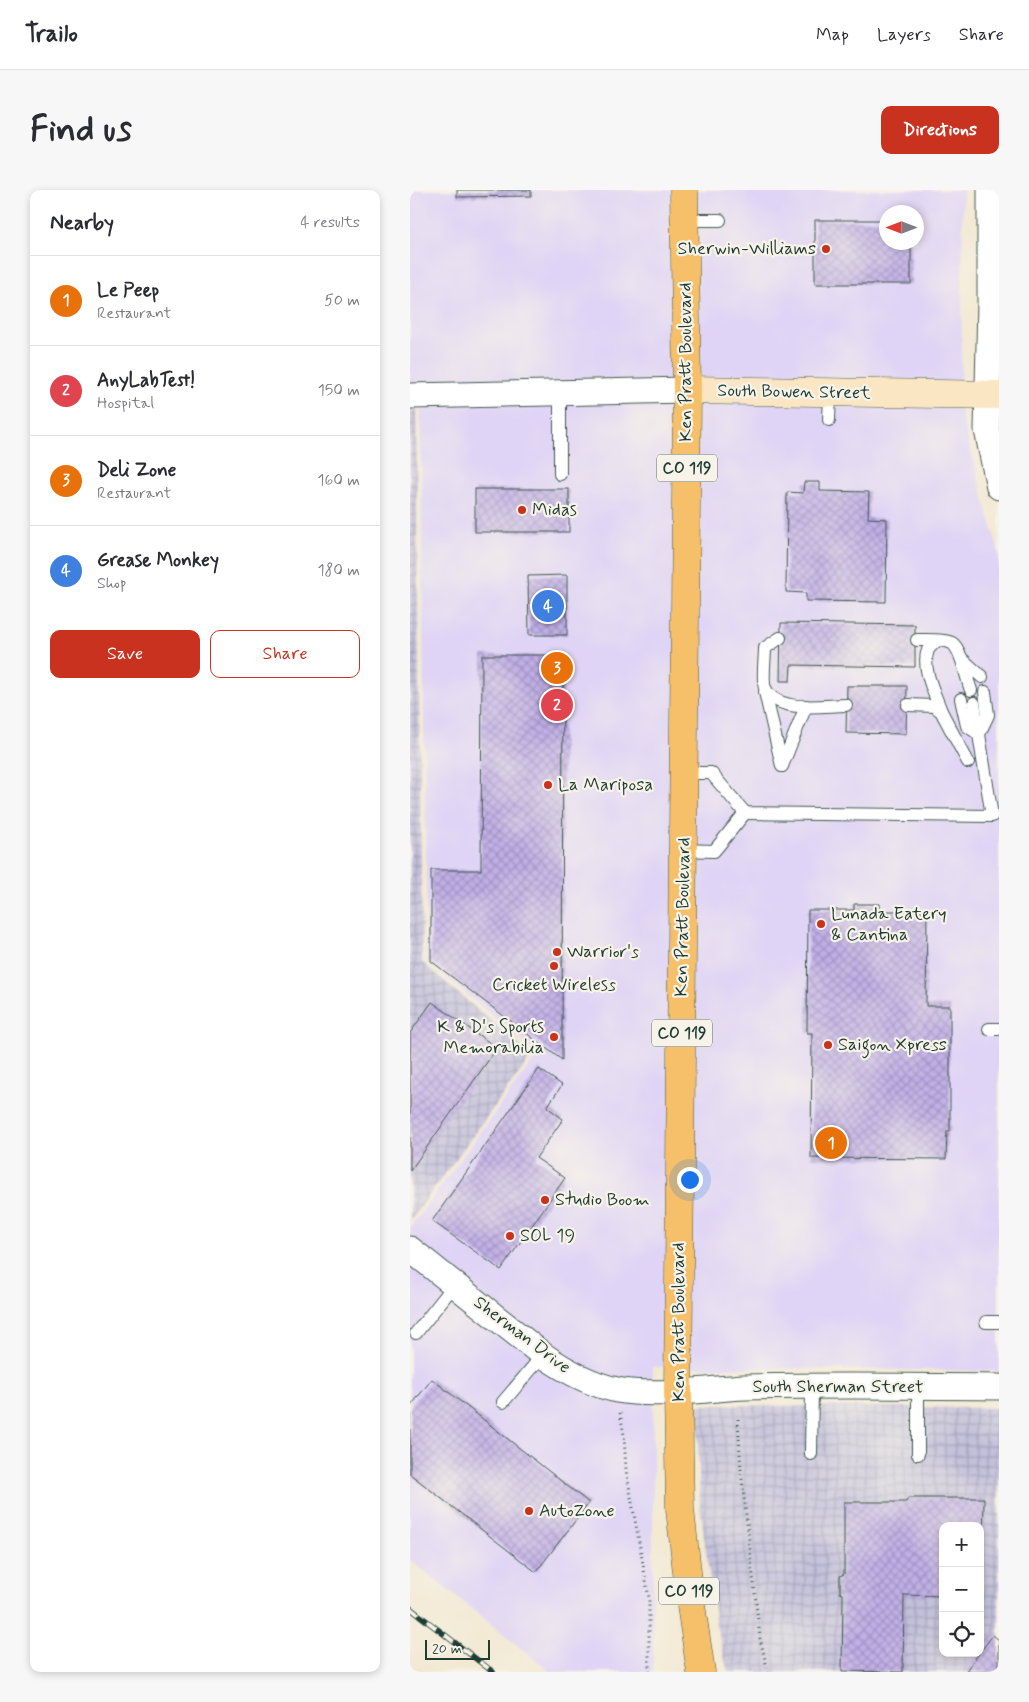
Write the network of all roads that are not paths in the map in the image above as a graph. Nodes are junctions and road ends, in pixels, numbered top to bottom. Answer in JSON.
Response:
{"nodes":[{"id":1,"x":684,"y":190,"type":"edge"},
{"id":2,"x":990,"y":190,"type":"edge"},
{"id":3,"x":684,"y":220,"type":"junction"},
{"id":4,"x":720,"y":220,"type":"dead end"},
{"id":5,"x":687,"y":390,"type":"junction"},
{"id":6,"x":830,"y":392,"type":"junction"},
{"id":7,"x":560,"y":393,"type":"junction"},
{"id":8,"x":993,"y":394,"type":"edge"},
{"id":9,"x":410,"y":396,"type":"edge"},
{"id":10,"x":830,"y":420,"type":"dead end"},
{"id":11,"x":560,"y":474,"type":"dead end"},
{"id":12,"x":999,"y":487,"type":"edge"},
{"id":13,"x":780,"y":638,"type":"dead end"},
{"id":14,"x":916,"y":640,"type":"dead end"},
{"id":15,"x":936,"y":641,"type":"junction"},
{"id":16,"x":961,"y":659,"type":"junction"},
{"id":17,"x":982,"y":677,"type":"dead end"},
{"id":18,"x":958,"y":684,"type":"dead end"},
{"id":19,"x":764,"y":687,"type":"junction"},
{"id":20,"x":971,"y":690,"type":"dead end"},
{"id":21,"x":985,"y":692,"type":"dead end"},
{"id":22,"x":961,"y":699,"type":"dead end"},
{"id":23,"x":974,"y":703,"type":"dead end"},
{"id":24,"x":846,"y":704,"type":"dead end"},
{"id":25,"x":908,"y":705,"type":"dead end"},
{"id":26,"x":806,"y":706,"type":"junction"},
{"id":27,"x":941,"y":711,"type":"junction"},
{"id":28,"x":979,"y":734,"type":"junction"},
{"id":29,"x":968,"y":762,"type":"dead end"},
{"id":30,"x":684,"y":773,"type":"junction"},
{"id":31,"x":745,"y":813,"type":"junction"},
{"id":32,"x":684,"y":850,"type":"junction"},
{"id":33,"x":410,"y":1249,"type":"edge"},
{"id":34,"x":455,"y":1284,"type":"junction"},
{"id":35,"x":416,"y":1333,"type":"dead end"},
{"id":36,"x":542,"y":1354,"type":"junction"},
{"id":37,"x":812,"y":1386,"type":"junction"},
{"id":38,"x":918,"y":1386,"type":"junction"},
{"id":39,"x":999,"y":1386,"type":"edge"},
{"id":40,"x":678,"y":1392,"type":"junction"},
{"id":41,"x":504,"y":1402,"type":"dead end"},
{"id":42,"x":811,"y":1454,"type":"dead end"},
{"id":43,"x":918,"y":1454,"type":"dead end"},
{"id":44,"x":701,"y":1672,"type":"edge"}],
"edges":[{"from":1,"to":3,"type":"highway","name":"Ken Pratt Boulevard","number":"CO 119"},
{"from":2,"to":8,"type":"street"},
{"from":3,"to":4,"type":"lane"},
{"from":3,"to":5,"type":"highway","name":"Ken Pratt Boulevard","number":"CO 119"},
{"from":5,"to":6,"type":"street","name":"South Bowen Street"},
{"from":5,"to":7,"type":"street","name":"South Bowen Street"},
{"from":5,"to":30,"type":"highway","name":"Ken Pratt Boulevard","number":"CO 119"},
{"from":6,"to":8,"type":"street","name":"South Bowen Street"},
{"from":6,"to":10,"type":"lane"},
{"from":7,"to":9,"type":"street","name":"South Bowen Street"},
{"from":7,"to":11,"type":"lane"},
{"from":8,"to":12,"type":"street"},
{"from":13,"to":19,"type":"lane"},
{"from":14,"to":15,"type":"lane"},
{"from":15,"to":16,"type":"lane"},
{"from":15,"to":27,"type":"lane"},
{"from":16,"to":17,"type":"lane"},
{"from":16,"to":18,"type":"lane"},
{"from":16,"to":20,"type":"lane"},
{"from":19,"to":26,"type":"lane"},
{"from":19,"to":26,"type":"lane"},
{"from":21,"to":28,"type":"lane"},
{"from":22,"to":28,"type":"lane"},
{"from":23,"to":28,"type":"lane"},
{"from":24,"to":26,"type":"lane"},
{"from":25,"to":27,"type":"lane"},
{"from":27,"to":29,"type":"lane"},
{"from":28,"to":31,"type":"lane"},
{"from":30,"to":31,"type":"lane"},
{"from":30,"to":32,"type":"highway","name":"Ken Pratt Boulevard","number":"CO 119"},
{"from":31,"to":32,"type":"lane"},
{"from":32,"to":40,"type":"highway","name":"Ken Pratt Boulevard","number":"CO 119"},
{"from":33,"to":34,"type":"street","name":"Sherman Drive"},
{"from":34,"to":35,"type":"lane"},
{"from":34,"to":36,"type":"street","name":"Sherman Drive"},
{"from":36,"to":40,"type":"street","name":"Sherman Drive"},
{"from":36,"to":41,"type":"lane"},
{"from":37,"to":38,"type":"street","name":"South Sherman Street"},
{"from":37,"to":40,"type":"street","name":"South Sherman Street"},
{"from":37,"to":42,"type":"lane"},
{"from":38,"to":39,"type":"street","name":"South Sherman Street"},
{"from":38,"to":43,"type":"lane"},
{"from":40,"to":44,"type":"highway","name":"Ken Pratt Boulevard","number":"CO 119"}]}
